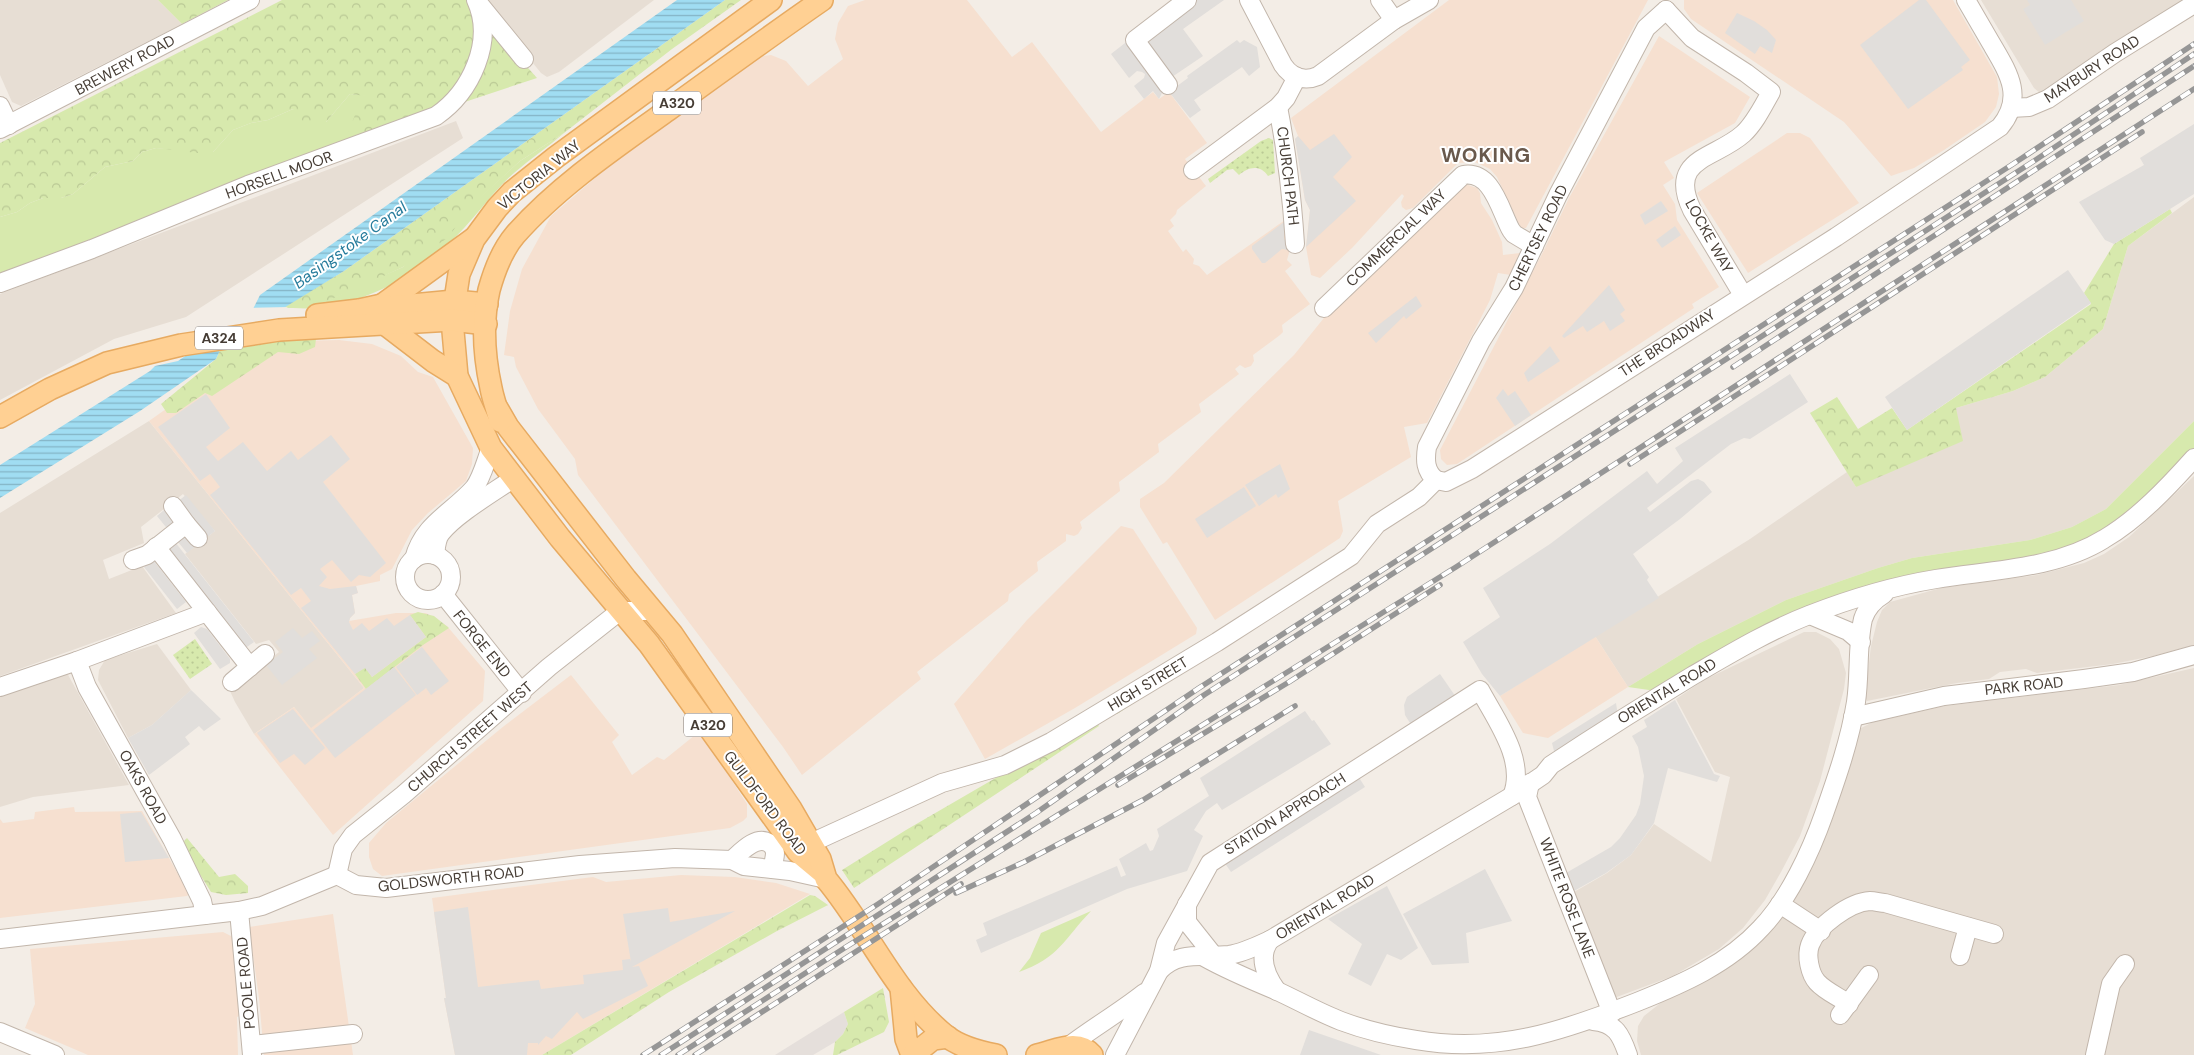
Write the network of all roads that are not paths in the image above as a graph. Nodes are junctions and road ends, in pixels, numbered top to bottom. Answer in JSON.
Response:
{"nodes":[{"id":1,"x":250,"y":0,"type":"edge"},
{"id":2,"x":476,"y":0,"type":"edge"},
{"id":3,"x":771,"y":0,"type":"edge"},
{"id":4,"x":822,"y":0,"type":"edge"},
{"id":5,"x":1187,"y":0,"type":"edge"},
{"id":6,"x":1249,"y":0,"type":"edge"},
{"id":7,"x":1380,"y":0,"type":"edge"},
{"id":8,"x":1428,"y":0,"type":"edge"},
{"id":9,"x":1966,"y":0,"type":"edge"},
{"id":10,"x":2194,"y":4,"type":"edge"},
{"id":11,"x":1666,"y":5,"type":"edge"},
{"id":12,"x":1394,"y":20,"type":"junction"},
{"id":13,"x":524,"y":58,"type":"dead end"},
{"id":14,"x":1297,"y":77,"type":"junction"},
{"id":15,"x":1168,"y":85,"type":"dead end"},
{"id":16,"x":0,"y":106,"type":"edge"},
{"id":17,"x":1278,"y":108,"type":"junction"},
{"id":18,"x":2011,"y":108,"type":"junction"},
{"id":19,"x":4,"y":127,"type":"edge"},
{"id":20,"x":1193,"y":170,"type":"dead end"},
{"id":21,"x":474,"y":239,"type":"junction"},
{"id":22,"x":1295,"y":244,"type":"dead end"},
{"id":23,"x":1534,"y":246,"type":"junction"},
{"id":24,"x":0,"y":283,"type":"edge"},
{"id":25,"x":1743,"y":295,"type":"junction"},
{"id":26,"x":1324,"y":308,"type":"dead end"},
{"id":27,"x":452,"y":311,"type":"junction"},
{"id":28,"x":486,"y":314,"type":"junction"},
{"id":29,"x":384,"y":315,"type":"junction"},
{"id":30,"x":309,"y":322,"type":"junction"},
{"id":31,"x":106,"y":363,"type":"junction"},
{"id":32,"x":458,"y":376,"type":"junction"},
{"id":33,"x":497,"y":408,"type":"junction"},
{"id":34,"x":0,"y":418,"type":"edge"},
{"id":35,"x":491,"y":448,"type":"junction"},
{"id":36,"x":2194,"y":458,"type":"edge"},
{"id":37,"x":514,"y":478,"type":"junction"},
{"id":38,"x":1436,"y":480,"type":"junction"},
{"id":39,"x":173,"y":506,"type":"dead end"},
{"id":40,"x":186,"y":524,"type":"junction"},
{"id":41,"x":198,"y":538,"type":"dead end"},
{"id":42,"x":156,"y":547,"type":"junction"},
{"id":43,"x":435,"y":555,"type":"junction"},
{"id":44,"x":414,"y":559,"type":"junction"},
{"id":45,"x":133,"y":560,"type":"dead end"},
{"id":46,"x":1887,"y":589,"type":"junction"},
{"id":47,"x":443,"y":594,"type":"junction"},
{"id":48,"x":648,"y":605,"type":"junction"},
{"id":49,"x":620,"y":611,"type":"junction"},
{"id":50,"x":207,"y":612,"type":"junction"},
{"id":51,"x":1810,"y":615,"type":"junction"},
{"id":52,"x":1861,"y":642,"type":"junction"},
{"id":53,"x":265,"y":654,"type":"dead end"},
{"id":54,"x":2194,"y":655,"type":"edge"},
{"id":55,"x":76,"y":661,"type":"junction"},
{"id":56,"x":250,"y":667,"type":"junction"},
{"id":57,"x":232,"y":682,"type":"dead end"},
{"id":58,"x":0,"y":687,"type":"edge"},
{"id":59,"x":522,"y":693,"type":"junction"},
{"id":60,"x":1853,"y":717,"type":"junction"},
{"id":61,"x":1513,"y":756,"type":"junction"},
{"id":62,"x":1551,"y":765,"type":"junction"},
{"id":63,"x":1530,"y":783,"type":"junction"},
{"id":64,"x":1512,"y":796,"type":"junction"},
{"id":65,"x":817,"y":855,"type":"junction"},
{"id":66,"x":732,"y":860,"type":"junction"},
{"id":67,"x":773,"y":869,"type":"junction"},
{"id":68,"x":338,"y":875,"type":"junction"},
{"id":69,"x":1187,"y":904,"type":"junction"},
{"id":70,"x":1780,"y":904,"type":"junction"},
{"id":71,"x":239,"y":911,"type":"junction"},
{"id":72,"x":205,"y":915,"type":"junction"},
{"id":73,"x":1968,"y":927,"type":"junction"},
{"id":74,"x":1821,"y":931,"type":"junction"},
{"id":75,"x":1994,"y":934,"type":"dead end"},
{"id":76,"x":0,"y":939,"type":"edge"},
{"id":77,"x":1270,"y":940,"type":"junction"},
{"id":78,"x":1208,"y":956,"type":"junction"},
{"id":79,"x":1960,"y":956,"type":"dead end"},
{"id":80,"x":2125,"y":964,"type":"dead end"},
{"id":81,"x":1159,"y":971,"type":"junction"},
{"id":82,"x":1869,"y":975,"type":"dead end"},
{"id":83,"x":901,"y":987,"type":"junction"},
{"id":84,"x":1149,"y":989,"type":"junction"},
{"id":85,"x":1277,"y":991,"type":"junction"},
{"id":86,"x":1636,"y":1003,"type":"junction"},
{"id":87,"x":1612,"y":1013,"type":"junction"},
{"id":88,"x":1593,"y":1020,"type":"junction"},
{"id":89,"x":0,"y":1032,"type":"edge"},
{"id":90,"x":353,"y":1034,"type":"dead end"},
{"id":91,"x":1621,"y":1035,"type":"junction"},
{"id":92,"x":948,"y":1037,"type":"junction"},
{"id":93,"x":1069,"y":1046,"type":"junction"},
{"id":94,"x":252,"y":1050,"type":"edge"},
{"id":95,"x":55,"y":1055,"type":"edge"},
{"id":96,"x":912,"y":1055,"type":"edge"},
{"id":97,"x":996,"y":1055,"type":"edge"},
{"id":98,"x":1037,"y":1055,"type":"edge"},
{"id":99,"x":1092,"y":1055,"type":"edge"},
{"id":100,"x":1115,"y":1055,"type":"edge"},
{"id":101,"x":1628,"y":1055,"type":"edge"},
{"id":102,"x":2095,"y":1055,"type":"edge"}],
"edges":[{"from":1,"to":19,"type":"street","name":"BREWERY ROAD"},
{"from":2,"to":13,"type":"street","name":"HORSELL MOOR"},
{"from":2,"to":24,"type":"street","name":"HORSELL MOOR"},
{"from":3,"to":21,"type":"main road","name":"VICTORIA WAY","number":"A320"},
{"from":4,"to":28,"type":"main road","name":"VICTORIA WAY","number":"A320"},
{"from":5,"to":15,"type":"street"},
{"from":6,"to":14,"type":"street"},
{"from":7,"to":12,"type":"street"},
{"from":8,"to":12,"type":"street"},
{"from":9,"to":18,"type":"street"},
{"from":10,"to":18,"type":"street","name":"MAYBURY ROAD"},
{"from":11,"to":23,"type":"street","name":"CHERTSEY ROAD"},
{"from":11,"to":25,"type":"street","name":"LOCKE WAY"},
{"from":12,"to":14,"type":"street"},
{"from":14,"to":17,"type":"street"},
{"from":16,"to":19,"type":"street"},
{"from":17,"to":20,"type":"street"},
{"from":17,"to":22,"type":"street","name":"CHURCH PATH"},
{"from":18,"to":25,"type":"street","name":"THE BROADWAY"},
{"from":21,"to":27,"type":"main road","name":"VICTORIA WAY","number":"A320"},
{"from":21,"to":29,"type":"main road"},
{"from":23,"to":26,"type":"street","name":"COMMERCIAL WAY"},
{"from":23,"to":38,"type":"street","name":"CHERTSEY ROAD"},
{"from":25,"to":38,"type":"street","name":"THE BROADWAY"},
{"from":27,"to":28,"type":"main road","number":"A324"},
{"from":27,"to":29,"type":"main road","number":"A324"},
{"from":27,"to":32,"type":"main road","name":"VICTORIA WAY","number":"A320"},
{"from":28,"to":33,"type":"main road","name":"VICTORIA WAY","number":"A320"},
{"from":29,"to":30,"type":"main road","number":"A324"},
{"from":29,"to":32,"type":"main road"},
{"from":30,"to":31,"type":"main road","number":"A324"},
{"from":30,"to":31,"type":"main road","number":"A324"},
{"from":31,"to":34,"type":"main road","number":"A324"},
{"from":32,"to":35,"type":"main road","name":"VICTORIA WAY","number":"A320"},
{"from":33,"to":37,"type":"main road","name":"VICTORIA WAY"},
{"from":33,"to":48,"type":"main road","name":"VICTORIA WAY","number":"A320"},
{"from":35,"to":37,"type":"main road","name":"VICTORIA WAY","number":"A320"},
{"from":35,"to":44,"type":"street","name":"FORGE END"},
{"from":36,"to":46,"type":"street","name":"ORIENTAL ROAD"},
{"from":37,"to":43,"type":"street"},
{"from":37,"to":49,"type":"main road","name":"VICTORIA WAY","number":"A320"},
{"from":38,"to":65,"type":"street","name":"HIGH STREET"},
{"from":39,"to":40,"type":"street"},
{"from":40,"to":41,"type":"street"},
{"from":40,"to":42,"type":"street"},
{"from":42,"to":45,"type":"street"},
{"from":42,"to":50,"type":"street"},
{"from":43,"to":44,"type":"street"},
{"from":43,"to":47,"type":"street","name":"FORGE END"},
{"from":44,"to":47,"type":"street","name":"FORGE END"},
{"from":46,"to":51,"type":"street","name":"ORIENTAL ROAD"},
{"from":46,"to":52,"type":"street"},
{"from":47,"to":59,"type":"street","name":"FORGE END"},
{"from":48,"to":49,"type":"street"},
{"from":48,"to":65,"type":"main road","name":"GUILDFORD ROAD","number":"A320"},
{"from":49,"to":59,"type":"street","name":"CHURCH STREET WEST"},
{"from":49,"to":65,"type":"main road","name":"GUILDFORD ROAD","number":"A320"},
{"from":50,"to":55,"type":"street"},
{"from":50,"to":56,"type":"street"},
{"from":51,"to":52,"type":"street"},
{"from":51,"to":62,"type":"street","name":"ORIENTAL ROAD"},
{"from":52,"to":60,"type":"street"},
{"from":53,"to":56,"type":"street"},
{"from":54,"to":60,"type":"street","name":"PARK ROAD"},
{"from":55,"to":58,"type":"street"},
{"from":55,"to":72,"type":"street","name":"OAKS ROAD"},
{"from":56,"to":57,"type":"street"},
{"from":59,"to":68,"type":"street","name":"CHURCH STREET WEST"},
{"from":60,"to":70,"type":"street"},
{"from":61,"to":62,"type":"street"},
{"from":61,"to":64,"type":"street"},
{"from":61,"to":69,"type":"street","name":"STATION APPROACH"},
{"from":62,"to":63,"type":"street","name":"ORIENTAL ROAD"},
{"from":63,"to":64,"type":"street","name":"ORIENTAL ROAD"},
{"from":63,"to":87,"type":"street","name":"WHITE ROSE LANE"},
{"from":64,"to":77,"type":"street","name":"ORIENTAL ROAD"},
{"from":65,"to":67,"type":"street","name":"GOLDSWORTH ROAD"},
{"from":65,"to":83,"type":"main road","name":"GUILDFORD ROAD","number":"A320"},
{"from":66,"to":67,"type":"street","name":"GOLDSWORTH ROAD"},
{"from":66,"to":67,"type":"street"},
{"from":66,"to":68,"type":"street","name":"GOLDSWORTH ROAD"},
{"from":68,"to":71,"type":"street"},
{"from":69,"to":78,"type":"street"},
{"from":69,"to":81,"type":"street","name":"STATION APPROACH"},
{"from":70,"to":74,"type":"street"},
{"from":70,"to":86,"type":"street"},
{"from":71,"to":72,"type":"street"},
{"from":71,"to":94,"type":"street","name":"POOLE ROAD"},
{"from":72,"to":76,"type":"street"},
{"from":73,"to":74,"type":"street"},
{"from":73,"to":75,"type":"street"},
{"from":73,"to":79,"type":"street"},
{"from":74,"to":82,"type":"street"},
{"from":77,"to":78,"type":"street","name":"ORIENTAL ROAD"},
{"from":77,"to":85,"type":"street"},
{"from":78,"to":81,"type":"street","name":"ORIENTAL ROAD"},
{"from":78,"to":85,"type":"street"},
{"from":80,"to":102,"type":"street"},
{"from":81,"to":84,"type":"street","name":"STATION APPROACH"},
{"from":83,"to":92,"type":"main road","number":"A320"},
{"from":83,"to":96,"type":"main road","name":"GUILDFORD ROAD"},
{"from":84,"to":93,"type":"street","name":"STATION APPROACH"},
{"from":84,"to":100,"type":"street","name":"STATION APPROACH"},
{"from":85,"to":88,"type":"street"},
{"from":86,"to":87,"type":"street"},
{"from":86,"to":91,"type":"street"},
{"from":87,"to":88,"type":"street"},
{"from":88,"to":91,"type":"street"},
{"from":89,"to":95,"type":"street"},
{"from":90,"to":94,"type":"street"},
{"from":91,"to":101,"type":"street"},
{"from":92,"to":96,"type":"main road","name":"GUILDFORD ROAD"},
{"from":92,"to":97,"type":"main road","number":"A320"},
{"from":93,"to":98,"type":"main road"},
{"from":93,"to":99,"type":"main road"}]}
